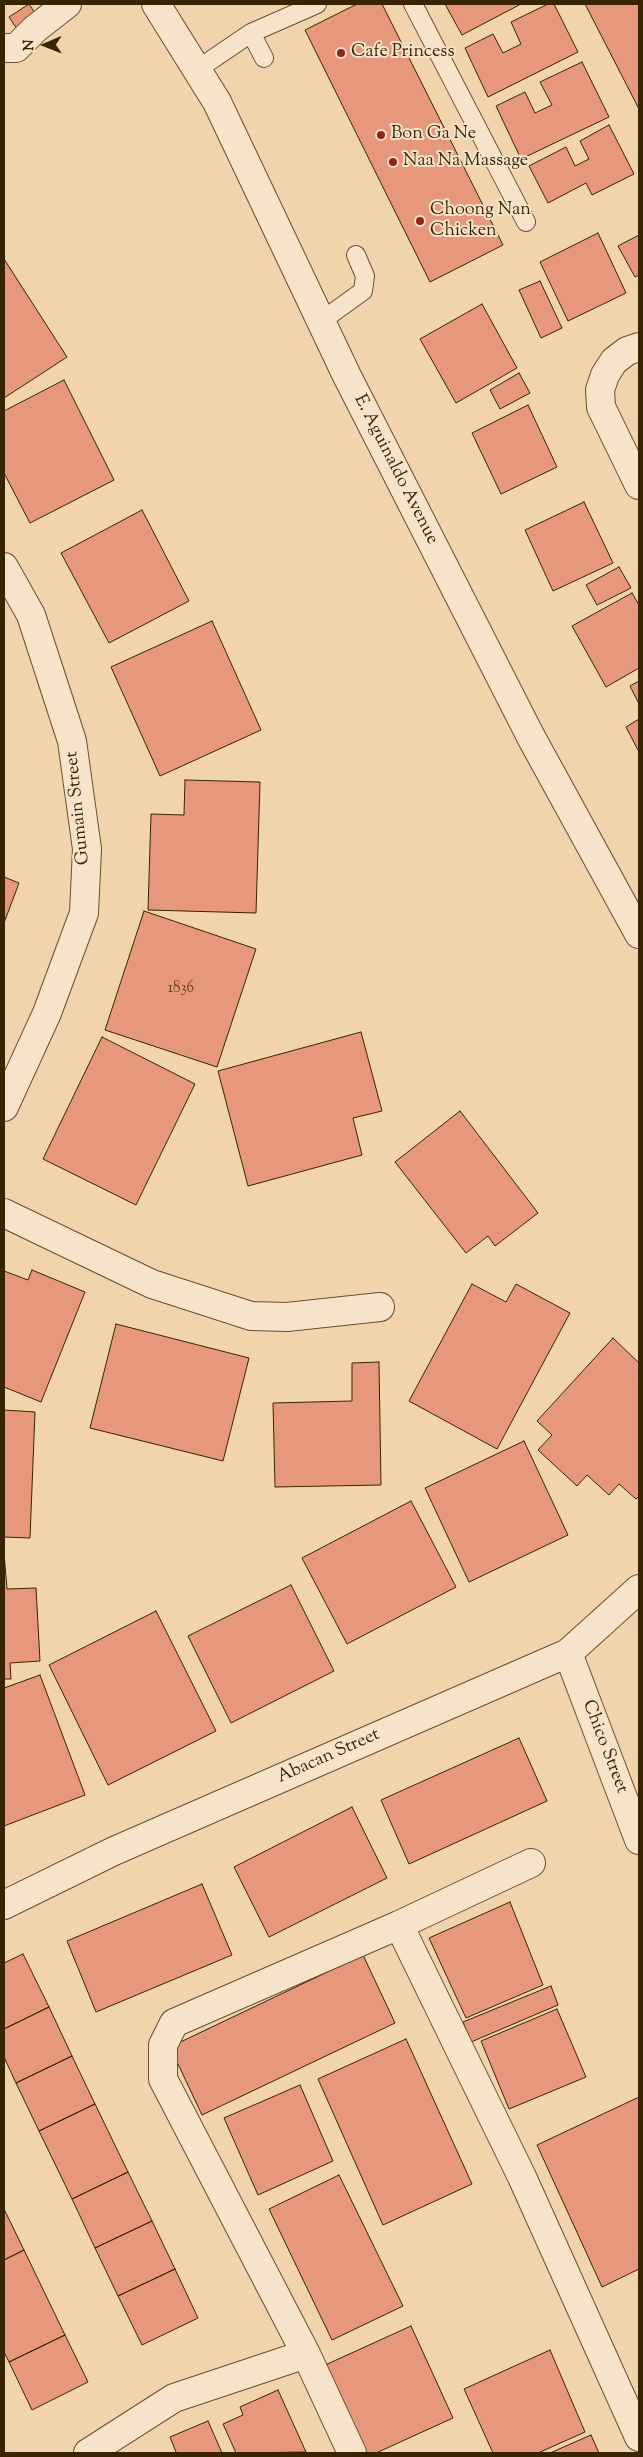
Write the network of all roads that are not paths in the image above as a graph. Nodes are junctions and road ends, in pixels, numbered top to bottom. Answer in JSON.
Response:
{"nodes":[{"id":1,"x":67,"y":4,"type":"edge"},
{"id":2,"x":156,"y":4,"type":"edge"},
{"id":3,"x":413,"y":4,"type":"edge"},
{"id":4,"x":314,"y":5,"type":"edge"},
{"id":5,"x":251,"y":33,"type":"junction"},
{"id":6,"x":4,"y":48,"type":"edge"},
{"id":7,"x":264,"y":58,"type":"dead end"},
{"id":8,"x":198,"y":69,"type":"junction"},
{"id":9,"x":526,"y":222,"type":"dead end"},
{"id":10,"x":356,"y":255,"type":"dead end"},
{"id":11,"x":320,"y":322,"type":"junction"},
{"id":12,"x":639,"y":347,"type":"edge"},
{"id":13,"x":639,"y":485,"type":"edge"},
{"id":14,"x":4,"y":567,"type":"edge"},
{"id":15,"x":639,"y":934,"type":"edge"},
{"id":16,"x":4,"y":1106,"type":"edge"},
{"id":17,"x":4,"y":1213,"type":"edge"},
{"id":18,"x":380,"y":1307,"type":"dead end"},
{"id":19,"x":639,"y":1589,"type":"edge"},
{"id":20,"x":568,"y":1653,"type":"junction"},
{"id":21,"x":639,"y":1840,"type":"edge"},
{"id":22,"x":531,"y":1863,"type":"dead end"},
{"id":23,"x":4,"y":1905,"type":"edge"},
{"id":24,"x":399,"y":1925,"type":"junction"},
{"id":25,"x":306,"y":2354,"type":"junction"},
{"id":26,"x":639,"y":2437,"type":"edge"},
{"id":27,"x":88,"y":2453,"type":"edge"},
{"id":28,"x":352,"y":2453,"type":"edge"}],
"edges":[{"from":1,"to":6,"type":"street"},
{"from":2,"to":8,"type":"street","name":"E. Aguinaldo Avenue"},
{"from":3,"to":9,"type":"lane"},
{"from":4,"to":5,"type":"lane"},
{"from":5,"to":7,"type":"lane"},
{"from":5,"to":8,"type":"lane"},
{"from":8,"to":11,"type":"street","name":"E. Aguinaldo Avenue"},
{"from":10,"to":11,"type":"lane"},
{"from":11,"to":15,"type":"street","name":"E. Aguinaldo Avenue"},
{"from":12,"to":13,"type":"street"},
{"from":14,"to":16,"type":"street","name":"Gumain Street"},
{"from":17,"to":18,"type":"street"},
{"from":19,"to":20,"type":"street","name":"Abacan Street"},
{"from":20,"to":21,"type":"street","name":"Chico Street"},
{"from":20,"to":23,"type":"street","name":"Abacan Street"},
{"from":22,"to":24,"type":"street"},
{"from":24,"to":25,"type":"street"},
{"from":24,"to":26,"type":"street"},
{"from":25,"to":27,"type":"street"},
{"from":25,"to":28,"type":"street"}]}
